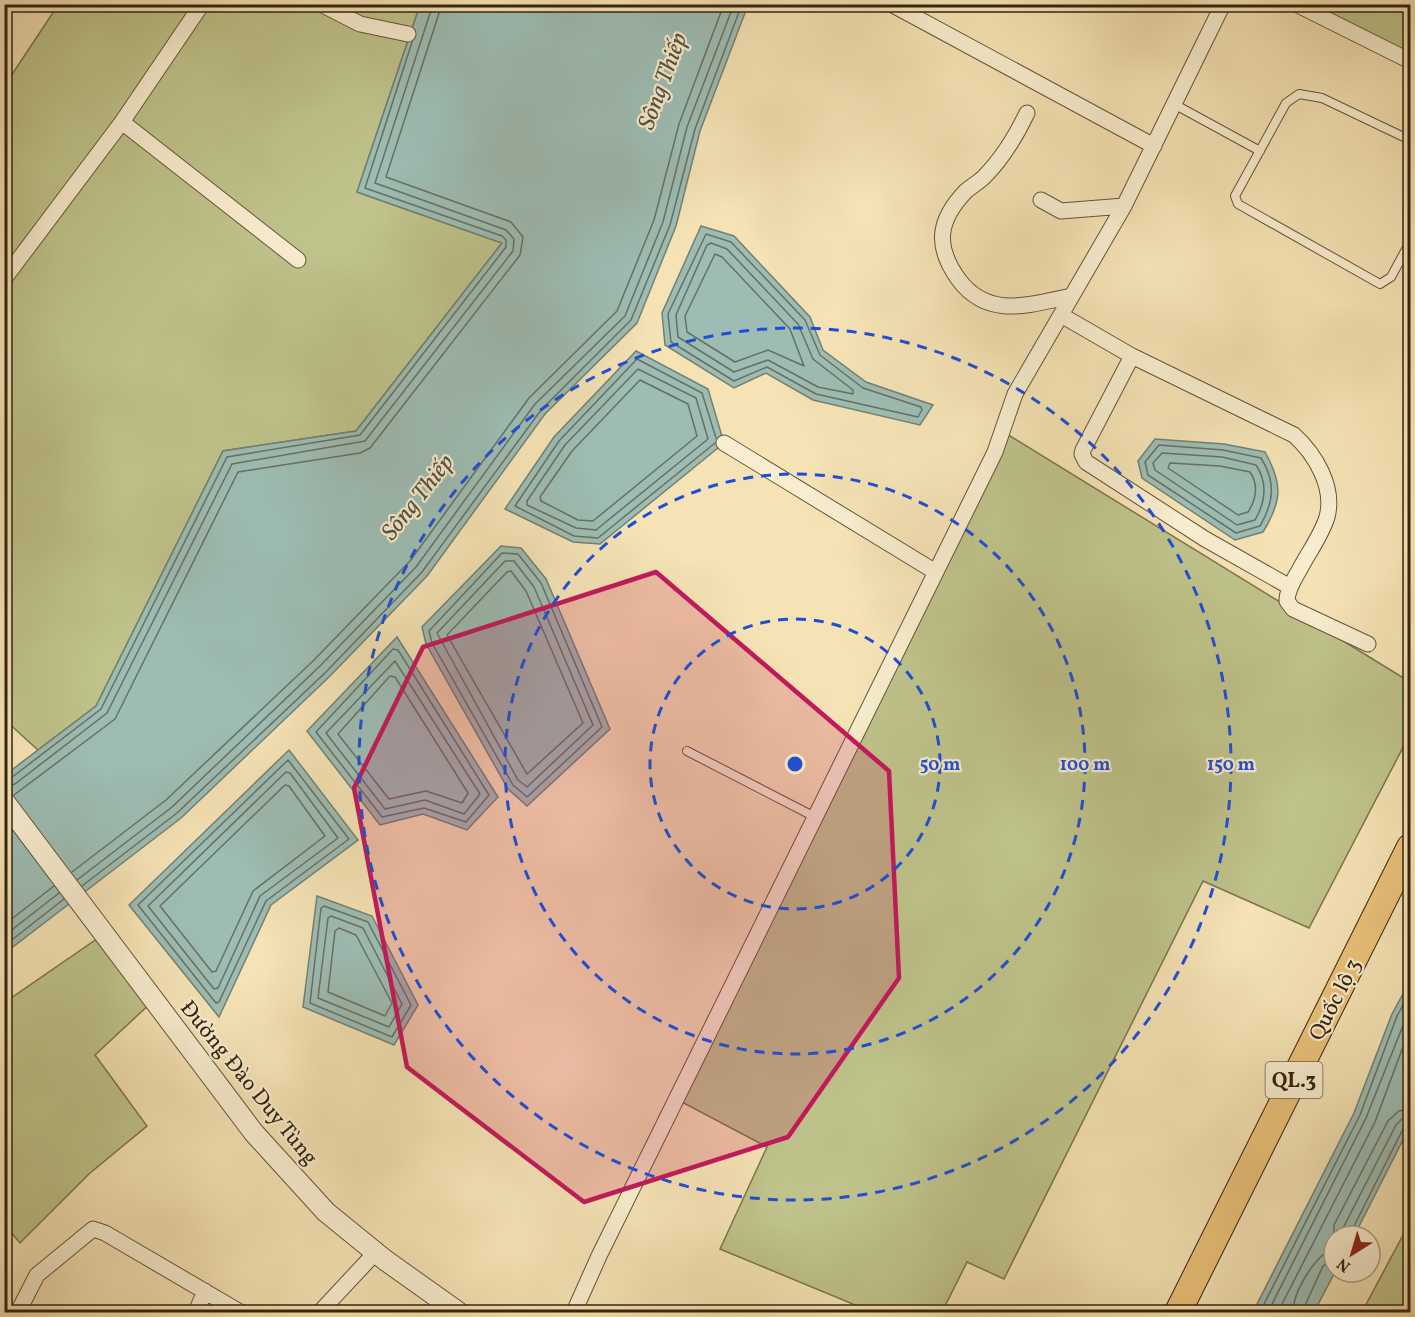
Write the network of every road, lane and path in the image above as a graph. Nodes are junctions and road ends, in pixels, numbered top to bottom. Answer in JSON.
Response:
{"nodes":[{"id":1,"x":202,"y":4,"type":"edge"},
{"id":2,"x":321,"y":4,"type":"edge"},
{"id":3,"x":891,"y":4,"type":"edge"},
{"id":4,"x":1223,"y":4,"type":"edge"},
{"id":5,"x":1296,"y":4,"type":"edge"},
{"id":6,"x":408,"y":34,"type":"dead end"},
{"id":7,"x":1410,"y":61,"type":"edge"},
{"id":8,"x":1172,"y":103,"type":"junction"},
{"id":9,"x":1027,"y":113,"type":"dead end"},
{"id":10,"x":122,"y":122,"type":"junction"},
{"id":11,"x":1410,"y":140,"type":"edge"},
{"id":12,"x":1154,"y":146,"type":"junction"},
{"id":13,"x":1260,"y":151,"type":"junction"},
{"id":14,"x":1041,"y":200,"type":"dead end"},
{"id":15,"x":1124,"y":206,"type":"junction"},
{"id":16,"x":1410,"y":242,"type":"edge"},
{"id":17,"x":298,"y":260,"type":"dead end"},
{"id":18,"x":4,"y":279,"type":"edge"},
{"id":19,"x":1072,"y":296,"type":"junction"},
{"id":20,"x":1061,"y":315,"type":"junction"},
{"id":21,"x":1132,"y":356,"type":"junction"},
{"id":22,"x":724,"y":443,"type":"dead end"},
{"id":23,"x":934,"y":571,"type":"junction"},
{"id":24,"x":1290,"y":587,"type":"junction"},
{"id":25,"x":1368,"y":644,"type":"dead end"},
{"id":26,"x":687,"y":751,"type":"dead end"},
{"id":27,"x":4,"y":801,"type":"edge"},
{"id":28,"x":815,"y":817,"type":"junction"},
{"id":29,"x":1410,"y":847,"type":"edge"},
{"id":30,"x":376,"y":1252,"type":"junction"},
{"id":31,"x":205,"y":1291,"type":"junction"},
{"id":32,"x":18,"y":1312,"type":"edge"},
{"id":33,"x":196,"y":1312,"type":"edge"},
{"id":34,"x":240,"y":1312,"type":"edge"},
{"id":35,"x":320,"y":1312,"type":"edge"},
{"id":36,"x":458,"y":1312,"type":"edge"},
{"id":37,"x":574,"y":1312,"type":"edge"},
{"id":38,"x":1178,"y":1312,"type":"edge"}],
"edges":[{"from":1,"to":10,"type":"street"},
{"from":2,"to":6,"type":"street"},
{"from":3,"to":12,"type":"street"},
{"from":4,"to":8,"type":"street"},
{"from":5,"to":7,"type":"street"},
{"from":8,"to":12,"type":"street"},
{"from":8,"to":13,"type":"lane"},
{"from":9,"to":19,"type":"street"},
{"from":10,"to":17,"type":"street"},
{"from":10,"to":18,"type":"street"},
{"from":11,"to":13,"type":"lane"},
{"from":12,"to":15,"type":"street"},
{"from":13,"to":16,"type":"lane"},
{"from":14,"to":15,"type":"street"},
{"from":15,"to":19,"type":"street"},
{"from":19,"to":20,"type":"street"},
{"from":20,"to":21,"type":"street"},
{"from":20,"to":23,"type":"street"},
{"from":21,"to":24,"type":"street"},
{"from":21,"to":24,"type":"street"},
{"from":22,"to":23,"type":"street"},
{"from":23,"to":28,"type":"street"},
{"from":24,"to":25,"type":"street"},
{"from":26,"to":28,"type":"lane"},
{"from":27,"to":30,"type":"street","name":"Đường Đào Duy Tùng"},
{"from":28,"to":37,"type":"street"},
{"from":29,"to":38,"type":"highway","name":"Quốc lộ 3","number":"QL.3"},
{"from":30,"to":35,"type":"street"},
{"from":30,"to":36,"type":"street","name":"Đường Đào Duy Tùng"},
{"from":31,"to":32,"type":"street"},
{"from":31,"to":33,"type":"street"},
{"from":31,"to":34,"type":"street"}]}
